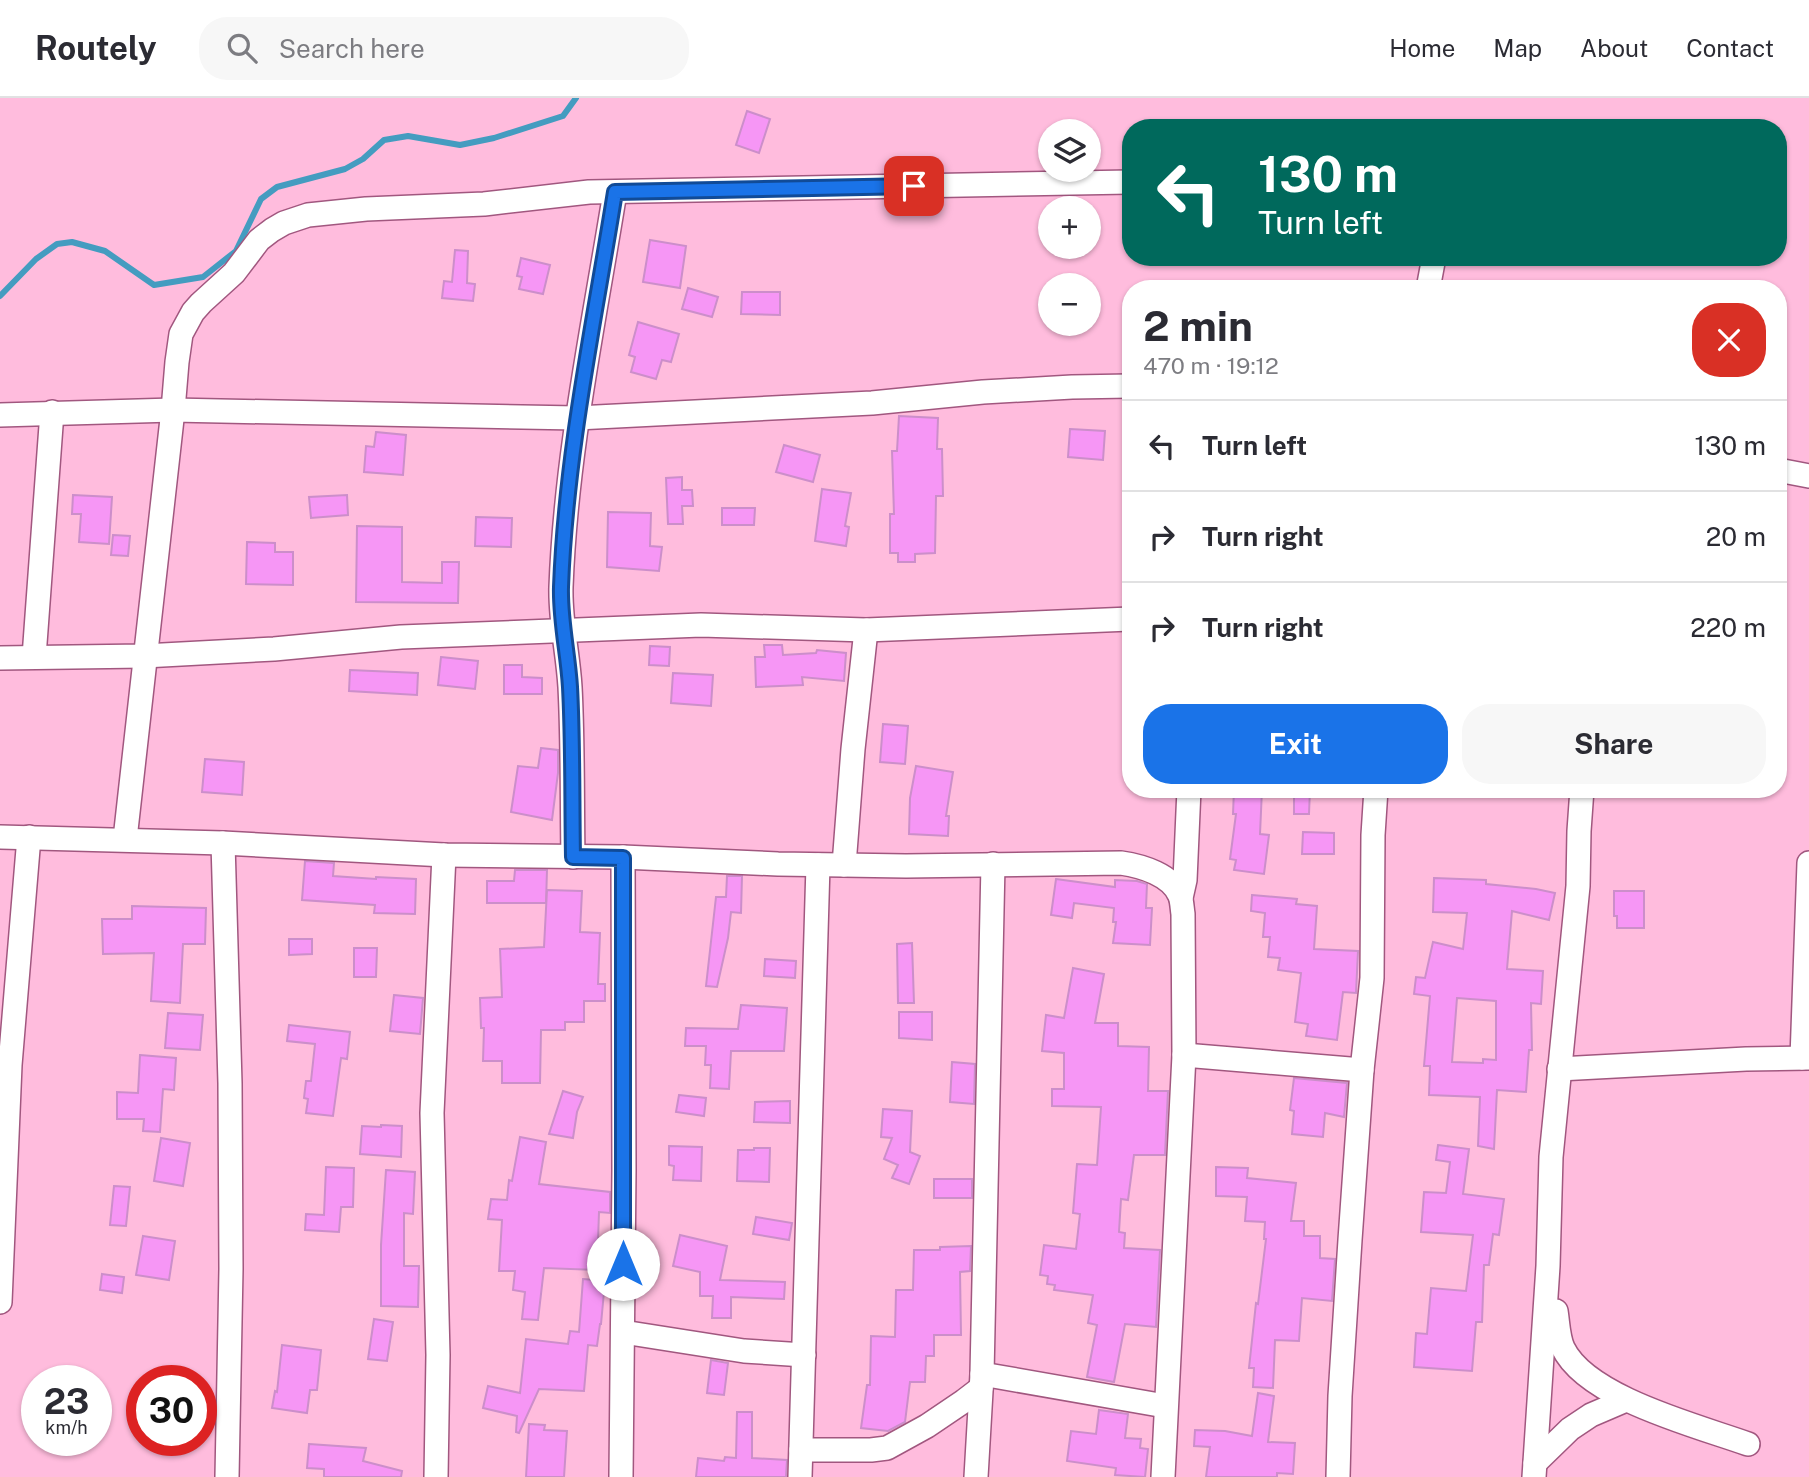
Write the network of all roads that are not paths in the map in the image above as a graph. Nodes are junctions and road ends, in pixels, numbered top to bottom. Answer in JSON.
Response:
{"nodes":[{"id":1,"x":1122,"y":182,"type":"edge"},
{"id":2,"x":615,"y":192,"type":"junction"},
{"id":3,"x":1122,"y":386,"type":"edge"},
{"id":4,"x":173,"y":410,"type":"junction"},
{"id":5,"x":52,"y":412,"type":"junction"},
{"id":6,"x":0,"y":415,"type":"edge"},
{"id":7,"x":577,"y":418,"type":"junction"},
{"id":8,"x":1787,"y":472,"type":"edge"},
{"id":9,"x":1809,"y":476,"type":"edge"},
{"id":10,"x":1122,"y":619,"type":"edge"},
{"id":11,"x":866,"y":629,"type":"junction"},
{"id":12,"x":563,"y":632,"type":"junction"},
{"id":13,"x":144,"y":656,"type":"junction"},
{"id":14,"x":34,"y":657,"type":"junction"},
{"id":15,"x":0,"y":658,"type":"edge"},
{"id":16,"x":1189,"y":798,"type":"edge"},
{"id":17,"x":1375,"y":798,"type":"edge"},
{"id":18,"x":1581,"y":798,"type":"edge"},
{"id":19,"x":0,"y":837,"type":"edge"},
{"id":20,"x":29,"y":837,"type":"junction"},
{"id":21,"x":124,"y":839,"type":"junction"},
{"id":22,"x":223,"y":842,"type":"junction"},
{"id":23,"x":444,"y":855,"type":"junction"},
{"id":24,"x":573,"y":857,"type":"junction"},
{"id":25,"x":623,"y":858,"type":"junction"},
{"id":26,"x":1809,"y":863,"type":"edge"},
{"id":27,"x":993,"y":864,"type":"junction"},
{"id":28,"x":818,"y":865,"type":"junction"},
{"id":29,"x":844,"y":865,"type":"junction"},
{"id":30,"x":1181,"y":898,"type":"junction"},
{"id":31,"x":1184,"y":1055,"type":"junction"},
{"id":32,"x":1805,"y":1058,"type":"edge"},
{"id":33,"x":1559,"y":1069,"type":"junction"},
{"id":34,"x":1362,"y":1070,"type":"junction"},
{"id":35,"x":1548,"y":1266,"type":"junction"},
{"id":36,"x":0,"y":1302,"type":"edge"},
{"id":37,"x":623,"y":1332,"type":"junction"},
{"id":38,"x":804,"y":1355,"type":"junction"},
{"id":39,"x":981,"y":1381,"type":"junction"},
{"id":40,"x":1626,"y":1400,"type":"junction"},
{"id":41,"x":1166,"y":1406,"type":"junction"},
{"id":42,"x":1748,"y":1444,"type":"dead end"},
{"id":43,"x":801,"y":1450,"type":"junction"},
{"id":44,"x":1535,"y":1470,"type":"edge"},
{"id":45,"x":228,"y":1477,"type":"edge"},
{"id":46,"x":436,"y":1477,"type":"edge"},
{"id":47,"x":621,"y":1477,"type":"edge"},
{"id":48,"x":800,"y":1477,"type":"edge"},
{"id":49,"x":976,"y":1477,"type":"edge"},
{"id":50,"x":1163,"y":1477,"type":"edge"},
{"id":51,"x":1338,"y":1477,"type":"edge"}],
"edges":[{"from":1,"to":2,"type":"street"},
{"from":2,"to":4,"type":"street"},
{"from":2,"to":7,"type":"street"},
{"from":3,"to":7,"type":"street"},
{"from":4,"to":5,"type":"street"},
{"from":4,"to":7,"type":"street"},
{"from":4,"to":13,"type":"street"},
{"from":5,"to":6,"type":"street"},
{"from":5,"to":14,"type":"street"},
{"from":7,"to":12,"type":"street"},
{"from":8,"to":9,"type":"street"},
{"from":10,"to":11,"type":"street"},
{"from":11,"to":12,"type":"street"},
{"from":11,"to":29,"type":"street"},
{"from":12,"to":13,"type":"street"},
{"from":12,"to":24,"type":"street"},
{"from":13,"to":14,"type":"street"},
{"from":13,"to":21,"type":"street"},
{"from":14,"to":15,"type":"street"},
{"from":16,"to":30,"type":"street"},
{"from":17,"to":34,"type":"street"},
{"from":18,"to":33,"type":"street"},
{"from":19,"to":20,"type":"street"},
{"from":20,"to":21,"type":"street"},
{"from":20,"to":36,"type":"street"},
{"from":21,"to":22,"type":"street"},
{"from":22,"to":23,"type":"street"},
{"from":22,"to":45,"type":"street"},
{"from":23,"to":24,"type":"street"},
{"from":23,"to":46,"type":"street"},
{"from":24,"to":25,"type":"street"},
{"from":25,"to":28,"type":"street"},
{"from":25,"to":37,"type":"street"},
{"from":26,"to":32,"type":"street"},
{"from":27,"to":29,"type":"street"},
{"from":27,"to":30,"type":"street"},
{"from":27,"to":39,"type":"street"},
{"from":28,"to":29,"type":"street"},
{"from":28,"to":38,"type":"street"},
{"from":30,"to":31,"type":"street"},
{"from":31,"to":34,"type":"street"},
{"from":31,"to":41,"type":"street"},
{"from":32,"to":33,"type":"street"},
{"from":33,"to":35,"type":"street"},
{"from":34,"to":51,"type":"street"},
{"from":35,"to":40,"type":"street"},
{"from":35,"to":44,"type":"street"},
{"from":37,"to":38,"type":"street"},
{"from":37,"to":47,"type":"street"},
{"from":38,"to":43,"type":"street"},
{"from":39,"to":41,"type":"street"},
{"from":39,"to":43,"type":"street"},
{"from":39,"to":49,"type":"street"},
{"from":40,"to":42,"type":"street"},
{"from":40,"to":44,"type":"street"},
{"from":41,"to":50,"type":"street"},
{"from":43,"to":48,"type":"street"}]}
